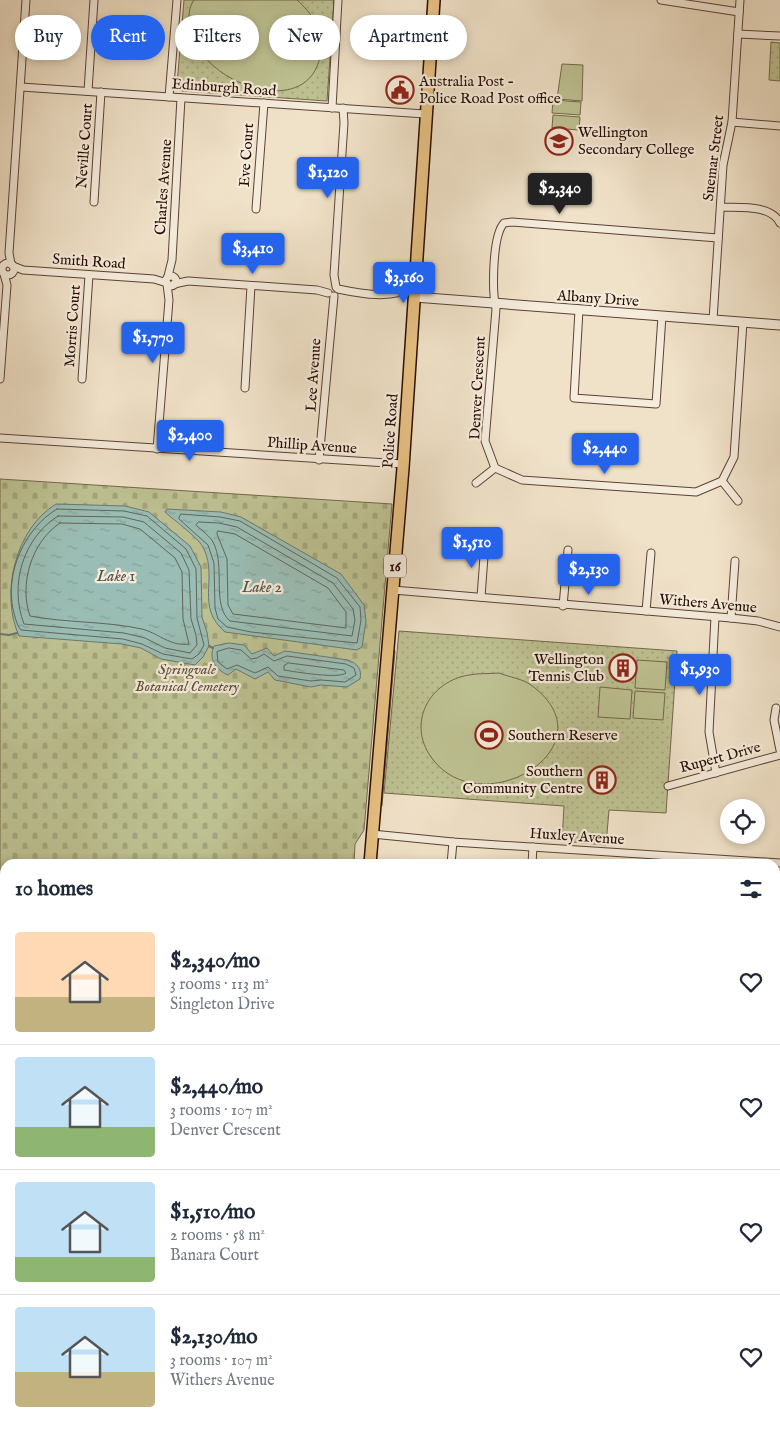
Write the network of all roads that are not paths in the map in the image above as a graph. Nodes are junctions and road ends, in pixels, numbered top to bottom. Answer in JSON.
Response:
{"nodes":[{"id":1,"x":26,"y":0,"type":"edge"},
{"id":2,"x":94,"y":0,"type":"edge"},
{"id":3,"x":176,"y":0,"type":"edge"},
{"id":4,"x":338,"y":0,"type":"edge"},
{"id":5,"x":434,"y":0,"type":"edge"},
{"id":6,"x":661,"y":0,"type":"edge"},
{"id":7,"x":740,"y":0,"type":"edge"},
{"id":8,"x":739,"y":12,"type":"junction"},
{"id":9,"x":738,"y":34,"type":"junction"},
{"id":10,"x":780,"y":36,"type":"edge"},
{"id":11,"x":21,"y":87,"type":"junction"},
{"id":12,"x":88,"y":91,"type":"junction"},
{"id":13,"x":101,"y":92,"type":"junction"},
{"id":14,"x":169,"y":97,"type":"junction"},
{"id":15,"x":183,"y":98,"type":"junction"},
{"id":16,"x":264,"y":103,"type":"junction"},
{"id":17,"x":332,"y":108,"type":"junction"},
{"id":18,"x":345,"y":109,"type":"junction"},
{"id":19,"x":426,"y":114,"type":"junction"},
{"id":20,"x":732,"y":122,"type":"junction"},
{"id":21,"x":780,"y":126,"type":"edge"},
{"id":22,"x":94,"y":202,"type":"dead end"},
{"id":23,"x":721,"y":207,"type":"junction"},
{"id":24,"x":256,"y":210,"type":"dead end"},
{"id":25,"x":780,"y":223,"type":"edge"},
{"id":26,"x":718,"y":238,"type":"junction"},
{"id":27,"x":6,"y":269,"type":"edge"},
{"id":28,"x":89,"y":275,"type":"junction"},
{"id":29,"x":170,"y":280,"type":"junction"},
{"id":30,"x":251,"y":286,"type":"junction"},
{"id":31,"x":333,"y":291,"type":"junction"},
{"id":32,"x":415,"y":294,"type":"junction"},
{"id":33,"x":384,"y":295,"type":"junction"},
{"id":34,"x":495,"y":304,"type":"junction"},
{"id":35,"x":579,"y":310,"type":"junction"},
{"id":36,"x":662,"y":316,"type":"junction"},
{"id":37,"x":713,"y":320,"type":"junction"},
{"id":38,"x":743,"y":322,"type":"junction"},
{"id":39,"x":780,"y":325,"type":"edge"},
{"id":40,"x":0,"y":379,"type":"edge"},
{"id":41,"x":82,"y":379,"type":"dead end"},
{"id":42,"x":244,"y":388,"type":"dead end"},
{"id":43,"x":0,"y":438,"type":"edge"},
{"id":44,"x":159,"y":449,"type":"junction"},
{"id":45,"x":322,"y":460,"type":"junction"},
{"id":46,"x":403,"y":466,"type":"junction"},
{"id":47,"x":495,"y":468,"type":"junction"},
{"id":48,"x":722,"y":481,"type":"junction"},
{"id":49,"x":476,"y":483,"type":"dead end"},
{"id":50,"x":738,"y":501,"type":"dead end"},
{"id":51,"x":485,"y":543,"type":"dead end"},
{"id":52,"x":568,"y":550,"type":"dead end"},
{"id":53,"x":651,"y":553,"type":"dead end"},
{"id":54,"x":735,"y":561,"type":"dead end"},
{"id":55,"x":393,"y":590,"type":"junction"},
{"id":56,"x":481,"y":597,"type":"junction"},
{"id":57,"x":563,"y":606,"type":"junction"},
{"id":58,"x":646,"y":611,"type":"junction"},
{"id":59,"x":715,"y":616,"type":"junction"},
{"id":60,"x":731,"y":618,"type":"junction"},
{"id":61,"x":780,"y":627,"type":"edge"},
{"id":62,"x":776,"y":708,"type":"dead end"},
{"id":63,"x":780,"y":750,"type":"edge"},
{"id":64,"x":780,"y":755,"type":"edge"},
{"id":65,"x":716,"y":773,"type":"junction"},
{"id":66,"x":668,"y":786,"type":"dead end"},
{"id":67,"x":372,"y":834,"type":"junction"},
{"id":68,"x":452,"y":842,"type":"junction"},
{"id":69,"x":532,"y":848,"type":"junction"},
{"id":70,"x":370,"y":859,"type":"edge"},
{"id":71,"x":451,"y":859,"type":"edge"},
{"id":72,"x":532,"y":859,"type":"edge"},
{"id":73,"x":727,"y":859,"type":"edge"}],
"edges":[{"from":1,"to":11,"type":"street"},
{"from":2,"to":12,"type":"street"},
{"from":3,"to":14,"type":"street"},
{"from":4,"to":17,"type":"street"},
{"from":5,"to":19,"type":"main road","name":"Police Road","number":"16"},
{"from":6,"to":8,"type":"street"},
{"from":7,"to":8,"type":"street","name":"Suemar Street"},
{"from":8,"to":9,"type":"street","name":"Suemar Street"},
{"from":9,"to":10,"type":"street"},
{"from":9,"to":20,"type":"street","name":"Suemar Street"},
{"from":11,"to":12,"type":"street","name":"Edinburgh Road"},
{"from":11,"to":27,"type":"street"},
{"from":12,"to":13,"type":"street","name":"Edinburgh Road"},
{"from":13,"to":14,"type":"street","name":"Edinburgh Road"},
{"from":13,"to":22,"type":"street","name":"Neville Court"},
{"from":14,"to":15,"type":"street","name":"Edinburgh Road"},
{"from":15,"to":16,"type":"street","name":"Edinburgh Road"},
{"from":15,"to":29,"type":"street","name":"Charles Avenue"},
{"from":16,"to":17,"type":"street","name":"Edinburgh Road"},
{"from":16,"to":24,"type":"street","name":"Eve Court"},
{"from":17,"to":18,"type":"street","name":"Edinburgh Road"},
{"from":18,"to":19,"type":"street","name":"Edinburgh Road"},
{"from":18,"to":31,"type":"street","name":"Lee Avenue"},
{"from":19,"to":32,"type":"main road","name":"Police Road","number":"16"},
{"from":20,"to":21,"type":"street"},
{"from":20,"to":23,"type":"street","name":"Suemar Street"},
{"from":23,"to":25,"type":"street"},
{"from":23,"to":26,"type":"street","name":"Suemar Street"},
{"from":26,"to":34,"type":"street","name":"Denver Crescent"},
{"from":26,"to":37,"type":"street","name":"Suemar Street"},
{"from":27,"to":28,"type":"street","name":"Smith Road"},
{"from":27,"to":40,"type":"street"},
{"from":28,"to":29,"type":"street","name":"Smith Road"},
{"from":28,"to":41,"type":"street","name":"Morris Court"},
{"from":29,"to":30,"type":"street"},
{"from":29,"to":44,"type":"street","name":"Charles Avenue"},
{"from":30,"to":31,"type":"street"},
{"from":30,"to":42,"type":"street"},
{"from":31,"to":33,"type":"street"},
{"from":31,"to":45,"type":"street","name":"Lee Avenue"},
{"from":32,"to":33,"type":"street"},
{"from":32,"to":33,"type":"street"},
{"from":32,"to":34,"type":"street","name":"Albany Drive"},
{"from":32,"to":46,"type":"main road","name":"Police Road","number":"16"},
{"from":34,"to":35,"type":"street","name":"Albany Drive"},
{"from":34,"to":47,"type":"street","name":"Denver Crescent"},
{"from":35,"to":36,"type":"street","name":"Albany Drive"},
{"from":35,"to":36,"type":"street"},
{"from":36,"to":37,"type":"street","name":"Albany Drive"},
{"from":37,"to":38,"type":"street","name":"Albany Drive"},
{"from":38,"to":39,"type":"street","name":"Albany Drive"},
{"from":38,"to":48,"type":"street"},
{"from":43,"to":44,"type":"street","name":"Phillip Avenue"},
{"from":44,"to":45,"type":"street","name":"Phillip Avenue"},
{"from":45,"to":46,"type":"street","name":"Phillip Avenue"},
{"from":46,"to":55,"type":"main road","name":"Police Road","number":"16"},
{"from":47,"to":48,"type":"street"},
{"from":47,"to":49,"type":"street"},
{"from":48,"to":50,"type":"street"},
{"from":51,"to":56,"type":"street"},
{"from":52,"to":57,"type":"street"},
{"from":53,"to":58,"type":"street"},
{"from":54,"to":60,"type":"street"},
{"from":55,"to":56,"type":"street","name":"Withers Avenue"},
{"from":55,"to":67,"type":"main road","name":"Police Road","number":"16"},
{"from":56,"to":57,"type":"street","name":"Withers Avenue"},
{"from":57,"to":58,"type":"street","name":"Withers Avenue"},
{"from":58,"to":59,"type":"street","name":"Withers Avenue"},
{"from":59,"to":60,"type":"street","name":"Withers Avenue"},
{"from":59,"to":65,"type":"street"},
{"from":60,"to":61,"type":"street","name":"Withers Avenue"},
{"from":62,"to":63,"type":"street"},
{"from":64,"to":65,"type":"street","name":"Rupert Drive"},
{"from":65,"to":66,"type":"street","name":"Rupert Drive"},
{"from":67,"to":68,"type":"street","name":"Huxley Avenue"},
{"from":67,"to":70,"type":"main road","name":"Police Road","number":"16"},
{"from":68,"to":69,"type":"street","name":"Huxley Avenue"},
{"from":68,"to":71,"type":"street"},
{"from":69,"to":72,"type":"street"},
{"from":69,"to":73,"type":"street","name":"Huxley Avenue"}]}
